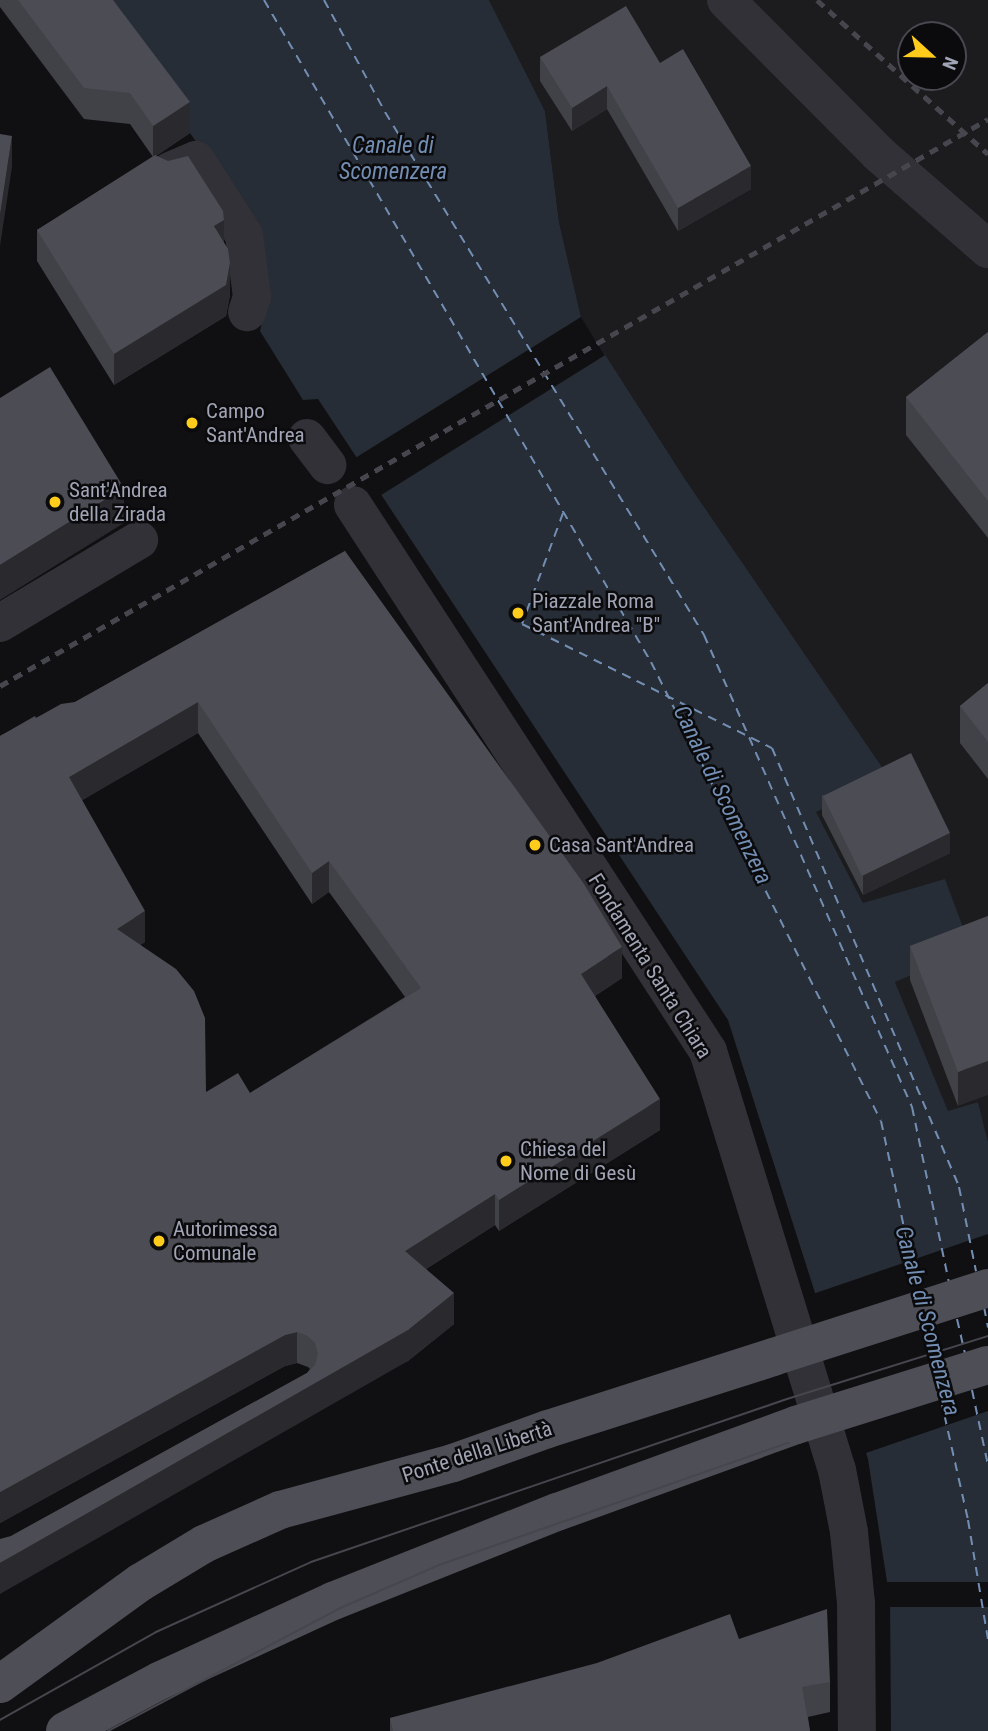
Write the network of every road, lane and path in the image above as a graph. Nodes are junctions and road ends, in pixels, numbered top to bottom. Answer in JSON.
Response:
{"nodes":[{"id":1,"x":726,"y":0,"type":"edge"},
{"id":2,"x":170,"y":171,"type":"edge"},
{"id":3,"x":988,"y":248,"type":"edge"},
{"id":4,"x":247,"y":312,"type":"dead end"},
{"id":5,"x":353,"y":505,"type":"dead end"},
{"id":6,"x":139,"y":540,"type":"dead end"},
{"id":7,"x":0,"y":623,"type":"edge"},
{"id":8,"x":988,"y":1288,"type":"edge"},
{"id":9,"x":988,"y":1365,"type":"edge"},
{"id":10,"x":0,"y":1684,"type":"edge"},
{"id":11,"x":65,"y":1731,"type":"edge"},
{"id":12,"x":857,"y":1731,"type":"edge"}],
"edges":[{"from":1,"to":3,"type":"street"},
{"from":2,"to":4,"type":"street"},
{"from":5,"to":12,"type":"street","name":"Fondamenta Santa Chiara"},
{"from":6,"to":7,"type":"street"},
{"from":8,"to":10,"type":"main road","name":"Ponte della Libertà","bridge":true},
{"from":9,"to":11,"type":"main road","bridge":true}]}
